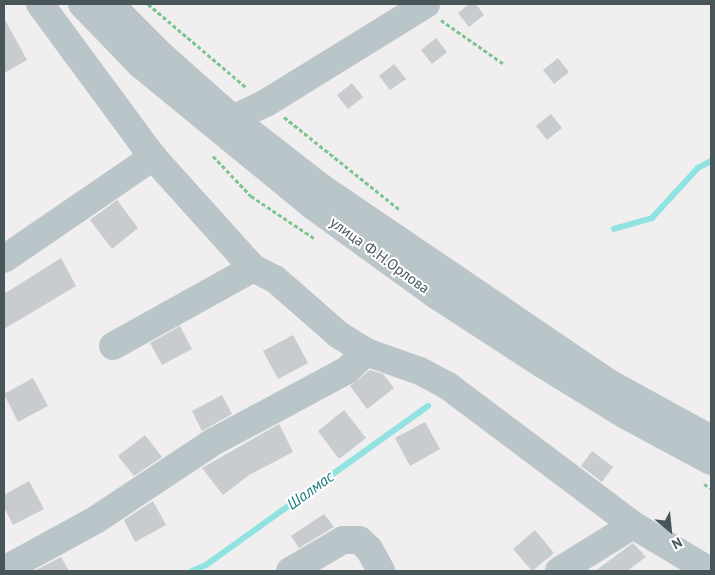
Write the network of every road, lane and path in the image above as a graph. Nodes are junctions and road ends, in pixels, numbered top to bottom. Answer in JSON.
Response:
{"nodes":[{"id":1,"x":40,"y":4,"type":"edge"},
{"id":2,"x":82,"y":4,"type":"edge"},
{"id":3,"x":110,"y":4,"type":"edge"},
{"id":4,"x":148,"y":4,"type":"edge"},
{"id":5,"x":424,"y":5,"type":"edge"},
{"id":6,"x":505,"y":65,"type":"dead end"},
{"id":7,"x":266,"y":103,"type":"junction"},
{"id":8,"x":234,"y":120,"type":"junction"},
{"id":9,"x":153,"y":157,"type":"junction"},
{"id":10,"x":403,"y":213,"type":"dead end"},
{"id":11,"x":4,"y":259,"type":"edge"},
{"id":12,"x":253,"y":268,"type":"junction"},
{"id":13,"x":113,"y":346,"type":"dead end"},
{"id":14,"x":366,"y":352,"type":"junction"},
{"id":15,"x":711,"y":439,"type":"edge"},
{"id":16,"x":711,"y":461,"type":"edge"},
{"id":17,"x":633,"y":525,"type":"junction"},
{"id":18,"x":4,"y":570,"type":"edge"},
{"id":19,"x":290,"y":571,"type":"edge"},
{"id":20,"x":381,"y":571,"type":"edge"},
{"id":21,"x":560,"y":571,"type":"edge"},
{"id":22,"x":710,"y":571,"type":"edge"}],
"edges":[{"from":1,"to":9,"type":"street"},
{"from":2,"to":16,"type":"street","name":"улица Ф.Н.Орлова"},
{"from":3,"to":8,"type":"street","name":"улица Ф.Н.Орлова"},
{"from":4,"to":7,"type":"path"},
{"from":5,"to":6,"type":"path"},
{"from":5,"to":7,"type":"street"},
{"from":7,"to":8,"type":"street"},
{"from":7,"to":10,"type":"path"},
{"from":8,"to":15,"type":"street","name":"улица Ф.Н.Орлова"},
{"from":9,"to":11,"type":"street"},
{"from":9,"to":12,"type":"street"},
{"from":12,"to":13,"type":"street"},
{"from":12,"to":14,"type":"street"},
{"from":14,"to":17,"type":"street"},
{"from":14,"to":18,"type":"street"},
{"from":17,"to":21,"type":"street"},
{"from":17,"to":22,"type":"street"},
{"from":19,"to":20,"type":"street"}]}
